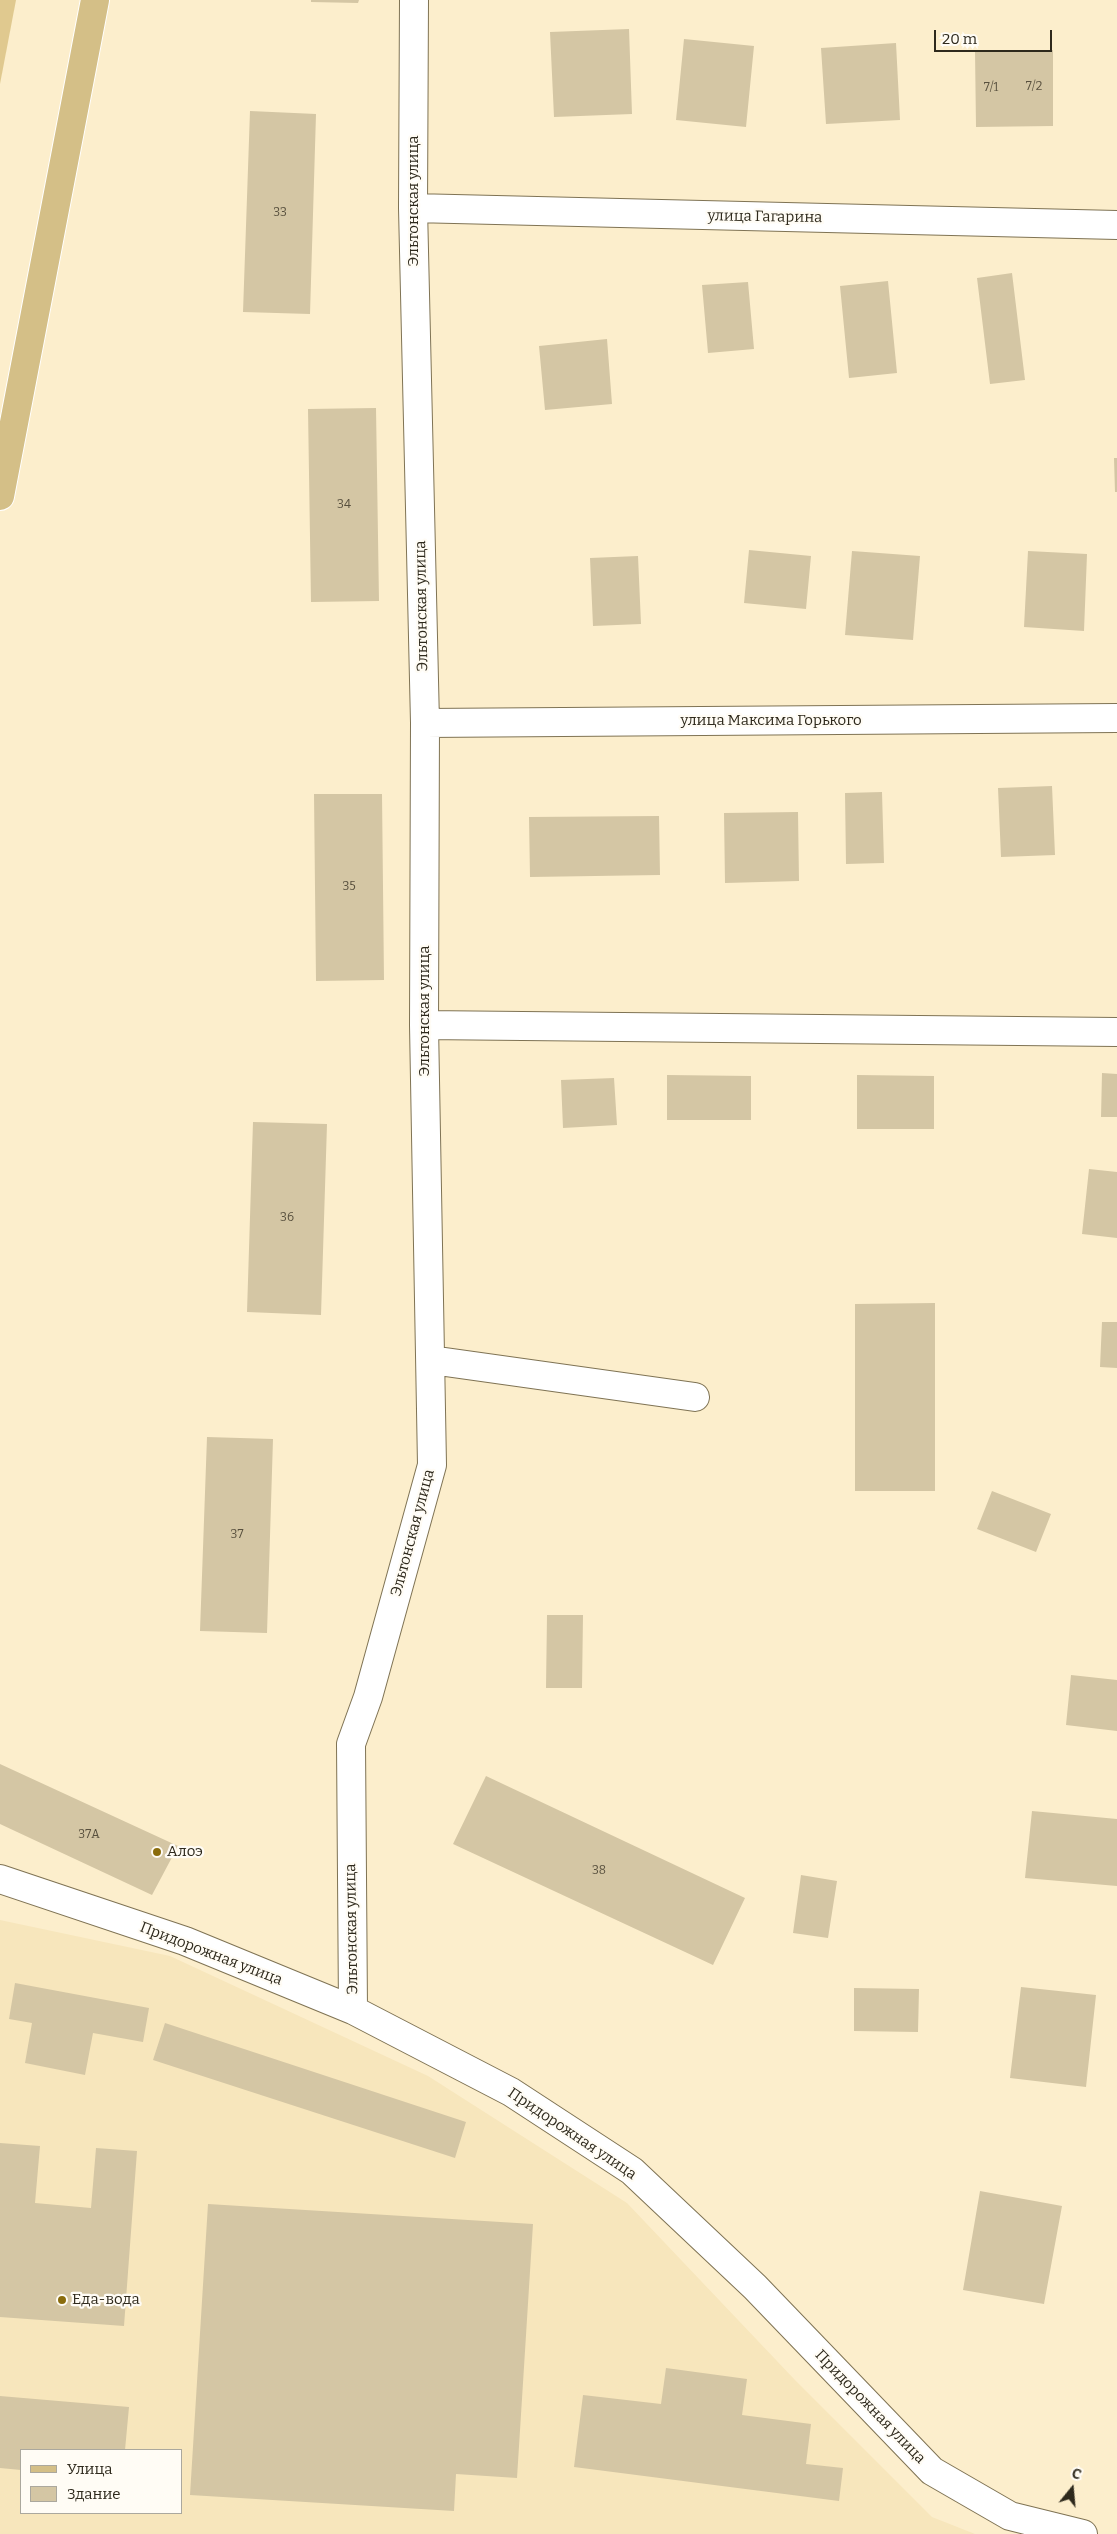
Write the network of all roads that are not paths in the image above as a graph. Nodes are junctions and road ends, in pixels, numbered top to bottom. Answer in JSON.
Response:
{"nodes":[{"id":1,"x":95,"y":0,"type":"edge"},
{"id":2,"x":414,"y":0,"type":"edge"},
{"id":3,"x":413,"y":208,"type":"junction"},
{"id":4,"x":1117,"y":213,"type":"edge"},
{"id":5,"x":1117,"y":226,"type":"edge"},
{"id":6,"x":0,"y":496,"type":"edge"},
{"id":7,"x":1117,"y":718,"type":"edge"},
{"id":8,"x":425,"y":723,"type":"junction"},
{"id":9,"x":424,"y":1025,"type":"junction"},
{"id":10,"x":1117,"y":1032,"type":"edge"},
{"id":11,"x":431,"y":1360,"type":"junction"},
{"id":12,"x":695,"y":1397,"type":"dead end"},
{"id":13,"x":0,"y":1879,"type":"edge"},
{"id":14,"x":353,"y":2010,"type":"junction"},
{"id":15,"x":1083,"y":2534,"type":"edge"}],
"edges":[{"from":1,"to":6,"type":"main road"},
{"from":2,"to":3,"type":"street","name":"Эльтонская улица"},
{"from":3,"to":5,"type":"street","name":"улица Гагарина"},
{"from":3,"to":8,"type":"street","name":"Эльтонская улица"},
{"from":4,"to":5,"type":"street"},
{"from":7,"to":8,"type":"street","name":"улица Максима Горького"},
{"from":8,"to":9,"type":"street","name":"Эльтонская улица"},
{"from":9,"to":10,"type":"street"},
{"from":9,"to":11,"type":"street","name":"Эльтонская улица"},
{"from":11,"to":12,"type":"street"},
{"from":11,"to":14,"type":"street","name":"Эльтонская улица"},
{"from":13,"to":14,"type":"street","name":"Придорожная улица"},
{"from":14,"to":15,"type":"street","name":"Придорожная улица"}]}
